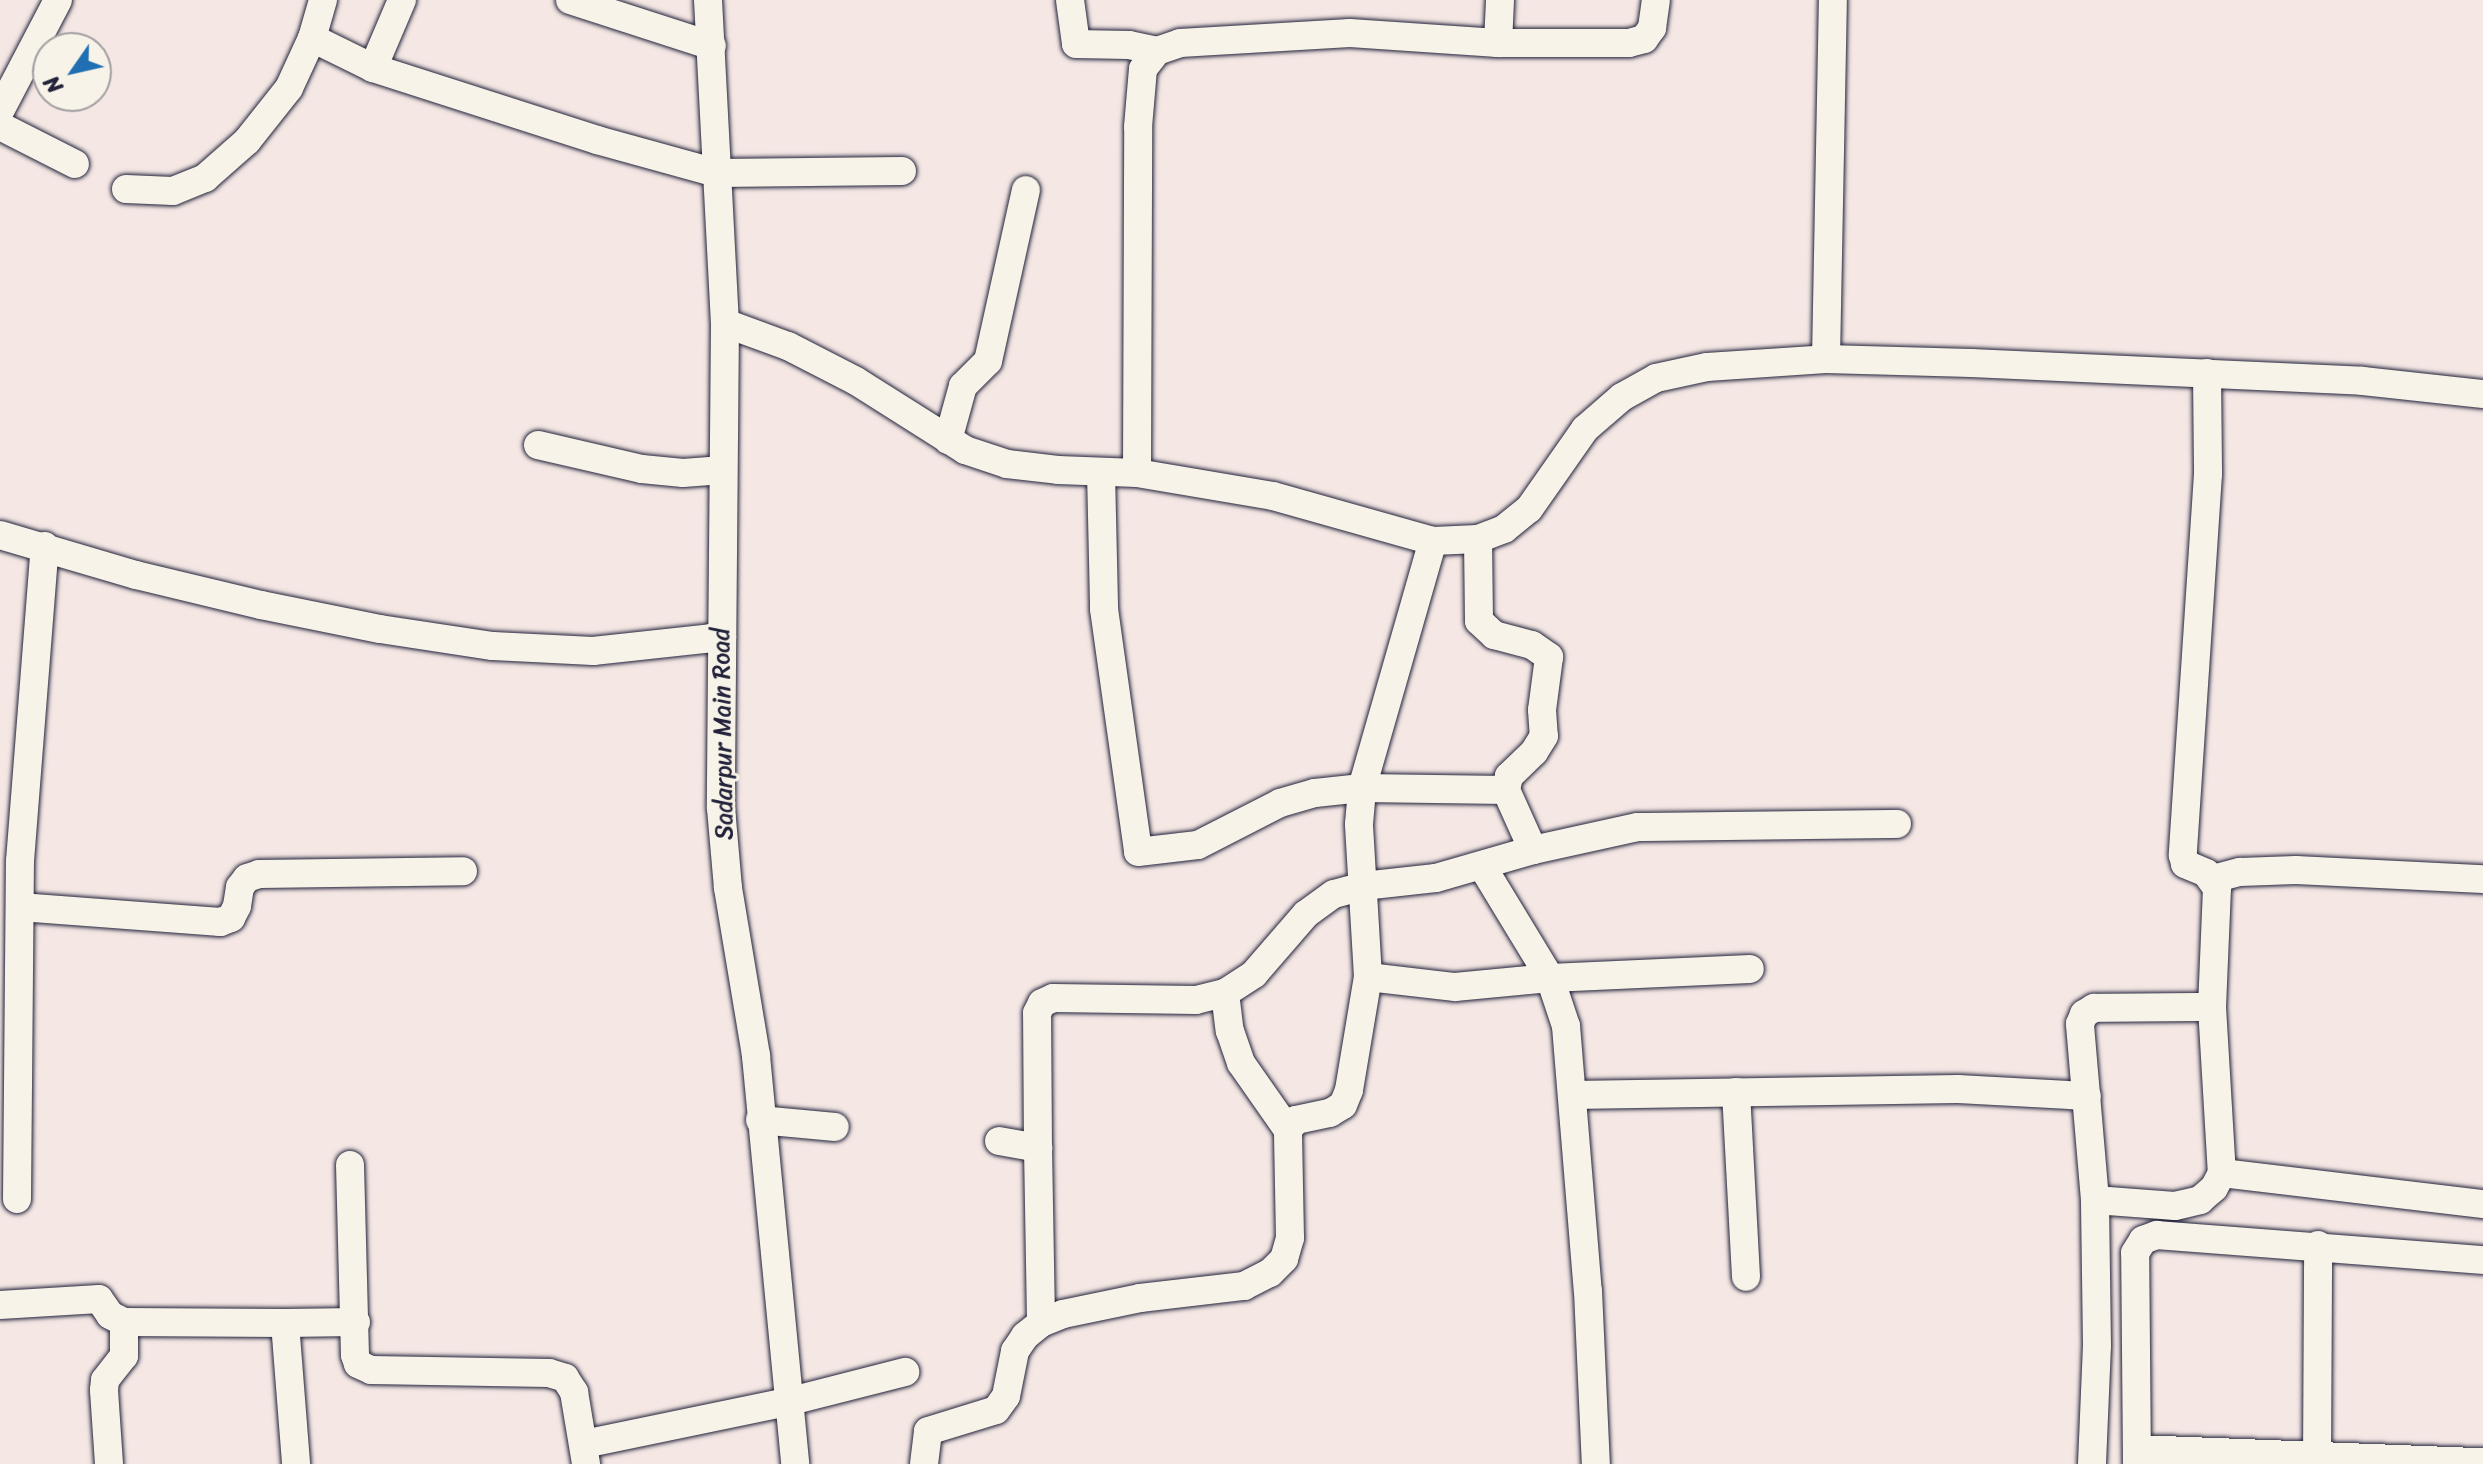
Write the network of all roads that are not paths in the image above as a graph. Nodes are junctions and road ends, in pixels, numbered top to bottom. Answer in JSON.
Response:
{"nodes":[{"id":1,"x":58,"y":0,"type":"edge"},
{"id":2,"x":323,"y":0,"type":"edge"},
{"id":3,"x":402,"y":0,"type":"edge"},
{"id":4,"x":570,"y":0,"type":"edge"},
{"id":5,"x":708,"y":0,"type":"edge"},
{"id":6,"x":1070,"y":0,"type":"edge"},
{"id":7,"x":1500,"y":0,"type":"edge"},
{"id":8,"x":1656,"y":0,"type":"edge"},
{"id":9,"x":1833,"y":0,"type":"edge"},
{"id":10,"x":312,"y":38,"type":"junction"},
{"id":11,"x":1498,"y":43,"type":"junction"},
{"id":12,"x":712,"y":46,"type":"junction"},
{"id":13,"x":1157,"y":51,"type":"junction"},
{"id":14,"x":373,"y":68,"type":"junction"},
{"id":15,"x":0,"y":111,"type":"edge"},
{"id":16,"x":0,"y":126,"type":"edge"},
{"id":17,"x":75,"y":164,"type":"dead end"},
{"id":18,"x":902,"y":171,"type":"dead end"},
{"id":19,"x":717,"y":173,"type":"junction"},
{"id":20,"x":126,"y":189,"type":"dead end"},
{"id":21,"x":1026,"y":190,"type":"dead end"},
{"id":22,"x":725,"y":323,"type":"junction"},
{"id":23,"x":1826,"y":359,"type":"junction"},
{"id":24,"x":2207,"y":373,"type":"junction"},
{"id":25,"x":2483,"y":394,"type":"edge"},
{"id":26,"x":948,"y":440,"type":"junction"},
{"id":27,"x":538,"y":445,"type":"dead end"},
{"id":28,"x":723,"y":470,"type":"junction"},
{"id":29,"x":1101,"y":472,"type":"junction"},
{"id":30,"x":1137,"y":473,"type":"junction"},
{"id":31,"x":0,"y":535,"type":"edge"},
{"id":32,"x":1478,"y":539,"type":"junction"},
{"id":33,"x":1433,"y":541,"type":"junction"},
{"id":34,"x":45,"y":546,"type":"junction"},
{"id":35,"x":722,"y":637,"type":"junction"},
{"id":36,"x":1362,"y":788,"type":"junction"},
{"id":37,"x":1506,"y":790,"type":"junction"},
{"id":38,"x":1897,"y":824,"type":"dead end"},
{"id":39,"x":1533,"y":850,"type":"junction"},
{"id":40,"x":1482,"y":866,"type":"junction"},
{"id":41,"x":463,"y":871,"type":"dead end"},
{"id":42,"x":2213,"y":879,"type":"junction"},
{"id":43,"x":2483,"y":879,"type":"edge"},
{"id":44,"x":1363,"y":886,"type":"junction"},
{"id":45,"x":20,"y":907,"type":"junction"},
{"id":46,"x":1750,"y":969,"type":"dead end"},
{"id":47,"x":1368,"y":977,"type":"junction"},
{"id":48,"x":1550,"y":978,"type":"junction"},
{"id":49,"x":1225,"y":993,"type":"junction"},
{"id":50,"x":2212,"y":1007,"type":"junction"},
{"id":51,"x":1736,"y":1092,"type":"junction"},
{"id":52,"x":1572,"y":1095,"type":"junction"},
{"id":53,"x":2087,"y":1096,"type":"junction"},
{"id":54,"x":760,"y":1120,"type":"junction"},
{"id":55,"x":835,"y":1127,"type":"dead end"},
{"id":56,"x":1288,"y":1130,"type":"junction"},
{"id":57,"x":999,"y":1141,"type":"dead end"},
{"id":58,"x":1038,"y":1148,"type":"junction"},
{"id":59,"x":350,"y":1165,"type":"dead end"},
{"id":60,"x":2222,"y":1173,"type":"junction"},
{"id":61,"x":17,"y":1199,"type":"dead end"},
{"id":62,"x":2095,"y":1200,"type":"junction"},
{"id":63,"x":2483,"y":1204,"type":"edge"},
{"id":64,"x":2318,"y":1245,"type":"junction"},
{"id":65,"x":2483,"y":1260,"type":"edge"},
{"id":66,"x":1746,"y":1277,"type":"dead end"},
{"id":67,"x":0,"y":1305,"type":"edge"},
{"id":68,"x":124,"y":1322,"type":"junction"},
{"id":69,"x":356,"y":1322,"type":"junction"},
{"id":70,"x":285,"y":1323,"type":"junction"},
{"id":71,"x":1041,"y":1323,"type":"junction"},
{"id":72,"x":905,"y":1372,"type":"dead end"},
{"id":73,"x":791,"y":1401,"type":"junction"},
{"id":74,"x":585,"y":1454,"type":"edge"},
{"id":75,"x":2137,"y":1457,"type":"edge"},
{"id":76,"x":2317,"y":1460,"type":"edge"},
{"id":77,"x":2483,"y":1462,"type":"edge"},
{"id":78,"x":109,"y":1464,"type":"edge"},
{"id":79,"x":296,"y":1464,"type":"edge"},
{"id":80,"x":795,"y":1464,"type":"edge"},
{"id":81,"x":924,"y":1464,"type":"edge"},
{"id":82,"x":1596,"y":1464,"type":"edge"},
{"id":83,"x":2092,"y":1464,"type":"edge"}],
"edges":[{"from":1,"to":15,"type":"street"},
{"from":2,"to":10,"type":"street"},
{"from":3,"to":14,"type":"street"},
{"from":4,"to":12,"type":"street"},
{"from":5,"to":12,"type":"street","name":"Sadarpur Main Road"},
{"from":6,"to":13,"type":"street"},
{"from":7,"to":11,"type":"street"},
{"from":8,"to":11,"type":"street"},
{"from":9,"to":23,"type":"street"},
{"from":10,"to":14,"type":"street"},
{"from":10,"to":20,"type":"street"},
{"from":11,"to":13,"type":"street"},
{"from":12,"to":19,"type":"street","name":"Sadarpur Main Road"},
{"from":13,"to":30,"type":"street"},
{"from":14,"to":19,"type":"street"},
{"from":16,"to":17,"type":"street"},
{"from":18,"to":19,"type":"street"},
{"from":19,"to":22,"type":"street","name":"Sadarpur Main Road"},
{"from":21,"to":26,"type":"street"},
{"from":22,"to":26,"type":"street"},
{"from":22,"to":28,"type":"street","name":"Sadarpur Main Road"},
{"from":23,"to":24,"type":"street"},
{"from":23,"to":32,"type":"street"},
{"from":24,"to":25,"type":"street"},
{"from":24,"to":42,"type":"street"},
{"from":26,"to":29,"type":"street"},
{"from":27,"to":28,"type":"street"},
{"from":28,"to":35,"type":"street","name":"Sadarpur Main Road"},
{"from":29,"to":30,"type":"street"},
{"from":29,"to":36,"type":"street"},
{"from":30,"to":33,"type":"street"},
{"from":31,"to":34,"type":"street"},
{"from":32,"to":33,"type":"street"},
{"from":32,"to":37,"type":"street"},
{"from":33,"to":36,"type":"street"},
{"from":34,"to":35,"type":"street"},
{"from":34,"to":45,"type":"street"},
{"from":35,"to":54,"type":"street","name":"Sadarpur Main Road"},
{"from":36,"to":37,"type":"street"},
{"from":36,"to":44,"type":"street"},
{"from":37,"to":39,"type":"street"},
{"from":38,"to":39,"type":"street"},
{"from":39,"to":40,"type":"street"},
{"from":40,"to":44,"type":"street"},
{"from":40,"to":48,"type":"street"},
{"from":41,"to":45,"type":"street"},
{"from":42,"to":43,"type":"street"},
{"from":42,"to":50,"type":"street"},
{"from":44,"to":47,"type":"street"},
{"from":44,"to":49,"type":"street"},
{"from":45,"to":61,"type":"street"},
{"from":46,"to":48,"type":"street"},
{"from":47,"to":48,"type":"street"},
{"from":47,"to":56,"type":"street"},
{"from":48,"to":52,"type":"street"},
{"from":49,"to":56,"type":"street"},
{"from":49,"to":58,"type":"street"},
{"from":50,"to":53,"type":"street"},
{"from":50,"to":60,"type":"street"},
{"from":51,"to":52,"type":"street"},
{"from":51,"to":53,"type":"street"},
{"from":51,"to":66,"type":"street"},
{"from":52,"to":82,"type":"street"},
{"from":53,"to":62,"type":"street"},
{"from":54,"to":55,"type":"street"},
{"from":54,"to":73,"type":"street","name":"Sadarpur Main Road"},
{"from":56,"to":71,"type":"street"},
{"from":57,"to":58,"type":"street"},
{"from":58,"to":71,"type":"street"},
{"from":59,"to":69,"type":"street"},
{"from":60,"to":62,"type":"street"},
{"from":60,"to":63,"type":"street"},
{"from":62,"to":83,"type":"street"},
{"from":64,"to":65,"type":"street"},
{"from":64,"to":75,"type":"street"},
{"from":64,"to":76,"type":"street"},
{"from":67,"to":68,"type":"street"},
{"from":68,"to":70,"type":"street"},
{"from":68,"to":78,"type":"street"},
{"from":69,"to":70,"type":"street"},
{"from":69,"to":74,"type":"street"},
{"from":70,"to":79,"type":"street"},
{"from":71,"to":81,"type":"street"},
{"from":72,"to":73,"type":"street"},
{"from":73,"to":74,"type":"street"},
{"from":73,"to":80,"type":"street","name":"Sadarpur Main Road"},
{"from":75,"to":76,"type":"street"},
{"from":76,"to":77,"type":"street"}]}
